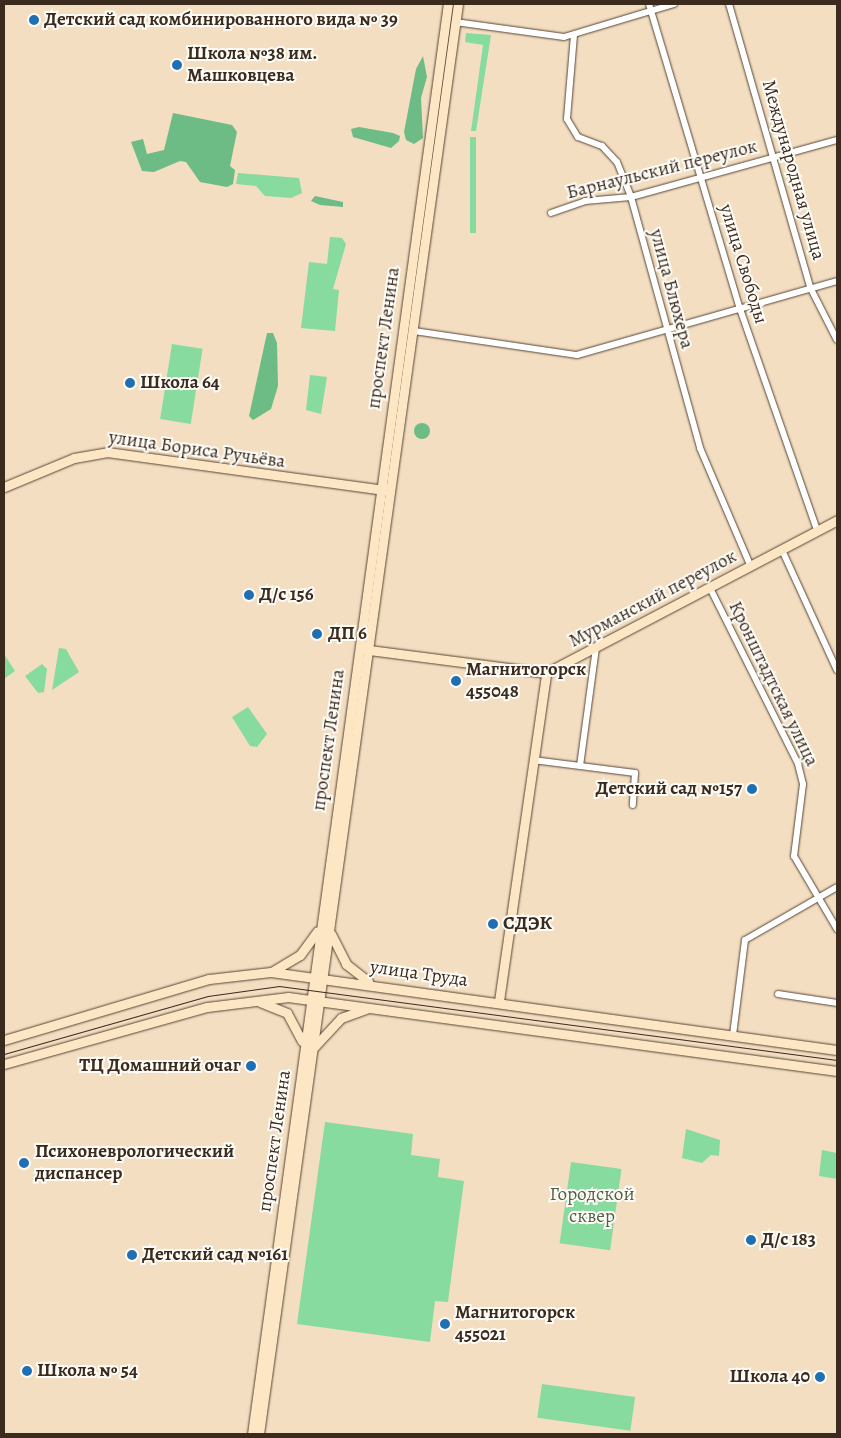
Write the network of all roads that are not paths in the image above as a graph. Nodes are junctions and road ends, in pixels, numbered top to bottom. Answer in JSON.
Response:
{"nodes":[{"id":1,"x":448,"y":4,"type":"edge"},
{"id":2,"x":458,"y":4,"type":"edge"},
{"id":3,"x":649,"y":4,"type":"edge"},
{"id":4,"x":674,"y":4,"type":"edge"},
{"id":5,"x":729,"y":4,"type":"edge"},
{"id":6,"x":652,"y":12,"type":"junction"},
{"id":7,"x":450,"y":21,"type":"junction"},
{"id":8,"x":574,"y":35,"type":"junction"},
{"id":9,"x":837,"y":140,"type":"edge"},
{"id":10,"x":776,"y":158,"type":"junction"},
{"id":11,"x":702,"y":176,"type":"junction"},
{"id":12,"x":631,"y":197,"type":"junction"},
{"id":13,"x":551,"y":213,"type":"dead end"},
{"id":14,"x":837,"y":281,"type":"edge"},
{"id":15,"x":810,"y":287,"type":"junction"},
{"id":16,"x":739,"y":306,"type":"junction"},
{"id":17,"x":667,"y":330,"type":"junction"},
{"id":18,"x":414,"y":331,"type":"junction"},
{"id":19,"x":837,"y":340,"type":"edge"},
{"id":20,"x":4,"y":487,"type":"edge"},
{"id":21,"x":380,"y":490,"type":"junction"},
{"id":22,"x":392,"y":491,"type":"junction"},
{"id":23,"x":837,"y":520,"type":"edge"},
{"id":24,"x":818,"y":530,"type":"junction"},
{"id":25,"x":782,"y":550,"type":"junction"},
{"id":26,"x":751,"y":567,"type":"junction"},
{"id":27,"x":710,"y":590,"type":"junction"},
{"id":28,"x":357,"y":648,"type":"junction"},
{"id":29,"x":596,"y":648,"type":"junction"},
{"id":30,"x":368,"y":650,"type":"junction"},
{"id":31,"x":837,"y":670,"type":"edge"},
{"id":32,"x":546,"y":673,"type":"junction"},
{"id":33,"x":533,"y":760,"type":"junction"},
{"id":34,"x":580,"y":766,"type":"junction"},
{"id":35,"x":633,"y":804,"type":"dead end"},
{"id":36,"x":837,"y":887,"type":"edge"},
{"id":37,"x":817,"y":898,"type":"junction"},
{"id":38,"x":331,"y":922,"type":"junction"},
{"id":39,"x":321,"y":923,"type":"junction"},
{"id":40,"x":837,"y":929,"type":"edge"},
{"id":41,"x":270,"y":972,"type":"junction"},
{"id":42,"x":314,"y":975,"type":"junction"},
{"id":43,"x":323,"y":977,"type":"junction"},
{"id":44,"x":373,"y":984,"type":"junction"},
{"id":45,"x":778,"y":994,"type":"dead end"},
{"id":46,"x":315,"y":1000,"type":"junction"},
{"id":47,"x":255,"y":1001,"type":"junction"},
{"id":48,"x":499,"y":1001,"type":"junction"},
{"id":49,"x":837,"y":1004,"type":"edge"},
{"id":50,"x":376,"y":1007,"type":"junction"},
{"id":51,"x":733,"y":1035,"type":"junction"},
{"id":52,"x":4,"y":1040,"type":"edge"},
{"id":53,"x":308,"y":1050,"type":"junction"},
{"id":54,"x":837,"y":1050,"type":"edge"},
{"id":55,"x":4,"y":1064,"type":"edge"},
{"id":56,"x":837,"y":1071,"type":"edge"},
{"id":57,"x":252,"y":1434,"type":"edge"},
{"id":58,"x":259,"y":1434,"type":"edge"}],
"edges":[{"from":1,"to":7,"type":"main road","name":"проспект Ленина"},
{"from":2,"to":7,"type":"main road","name":"проспект Ленина"},
{"from":3,"to":6,"type":"street","name":"улица Свободы"},
{"from":4,"to":6,"type":"street"},
{"from":5,"to":10,"type":"street","name":"Международная улица"},
{"from":6,"to":8,"type":"street"},
{"from":6,"to":11,"type":"street","name":"улица Свободы"},
{"from":7,"to":8,"type":"street"},
{"from":7,"to":18,"type":"main road","name":"проспект Ленина"},
{"from":7,"to":21,"type":"main road","name":"проспект Ленина"},
{"from":8,"to":12,"type":"street","name":"улица Блюхера"},
{"from":9,"to":10,"type":"street","name":"Барнаульский переулок"},
{"from":10,"to":11,"type":"street","name":"Барнаульский переулок"},
{"from":10,"to":15,"type":"street","name":"Международная улица"},
{"from":11,"to":12,"type":"street","name":"Барнаульский переулок"},
{"from":11,"to":16,"type":"street","name":"улица Свободы"},
{"from":12,"to":13,"type":"street","name":"Барнаульский переулок"},
{"from":12,"to":17,"type":"street","name":"улица Блюхера"},
{"from":14,"to":15,"type":"street"},
{"from":15,"to":16,"type":"street"},
{"from":15,"to":19,"type":"street","name":"Международная улица"},
{"from":16,"to":17,"type":"street"},
{"from":16,"to":24,"type":"street","name":"улица Свободы"},
{"from":17,"to":18,"type":"street"},
{"from":17,"to":26,"type":"street","name":"улица Блюхера"},
{"from":18,"to":22,"type":"main road","name":"проспект Ленина"},
{"from":20,"to":21,"type":"main road","name":"улица Бориса Ручьёва"},
{"from":21,"to":22,"type":"main road","name":"улица Бориса Ручьёва"},
{"from":21,"to":28,"type":"main road","name":"проспект Ленина"},
{"from":22,"to":30,"type":"main road","name":"проспект Ленина"},
{"from":23,"to":24,"type":"main road","name":"Мурманский переулок"},
{"from":24,"to":25,"type":"main road","name":"Мурманский переулок"},
{"from":25,"to":26,"type":"main road","name":"Мурманский переулок"},
{"from":25,"to":31,"type":"street"},
{"from":26,"to":27,"type":"main road","name":"Мурманский переулок"},
{"from":27,"to":29,"type":"main road","name":"Мурманский переулок"},
{"from":27,"to":37,"type":"street","name":"Кронштадтская улица"},
{"from":28,"to":30,"type":"main road"},
{"from":28,"to":39,"type":"main road","name":"проспект Ленина"},
{"from":29,"to":32,"type":"main road","name":"Мурманский переулок"},
{"from":29,"to":34,"type":"street"},
{"from":30,"to":32,"type":"main road"},
{"from":30,"to":38,"type":"main road","name":"проспект Ленина"},
{"from":32,"to":33,"type":"main road"},
{"from":33,"to":34,"type":"street"},
{"from":33,"to":48,"type":"main road"},
{"from":34,"to":35,"type":"street"},
{"from":36,"to":37,"type":"street"},
{"from":37,"to":40,"type":"street","name":"Кронштадтская улица"},
{"from":37,"to":51,"type":"street"},
{"from":38,"to":43,"type":"main road","name":"проспект Ленина"},
{"from":38,"to":44,"type":"main road"},
{"from":39,"to":41,"type":"main road"},
{"from":39,"to":42,"type":"main road","name":"проспект Ленина"},
{"from":41,"to":42,"type":"main road","name":"улица Труда"},
{"from":41,"to":52,"type":"main road","name":"улица Труда"},
{"from":42,"to":43,"type":"main road","name":"улица Труда"},
{"from":42,"to":46,"type":"main road","name":"проспект Ленина"},
{"from":43,"to":44,"type":"main road","name":"улица Труда"},
{"from":43,"to":46,"type":"main road","name":"проспект Ленина"},
{"from":44,"to":48,"type":"main road","name":"улица Труда"},
{"from":45,"to":49,"type":"street"},
{"from":46,"to":47,"type":"main road","name":"улица Труда"},
{"from":46,"to":50,"type":"main road","name":"улица Труда"},
{"from":46,"to":53,"type":"main road","name":"проспект Ленина"},
{"from":47,"to":53,"type":"main road"},
{"from":47,"to":55,"type":"main road","name":"улица Труда"},
{"from":48,"to":51,"type":"main road","name":"улица Труда"},
{"from":50,"to":53,"type":"main road"},
{"from":50,"to":56,"type":"main road","name":"улица Труда"},
{"from":51,"to":54,"type":"main road","name":"улица Труда"},
{"from":53,"to":57,"type":"main road","name":"проспект Ленина"},
{"from":53,"to":58,"type":"main road","name":"проспект Ленина"}]}
